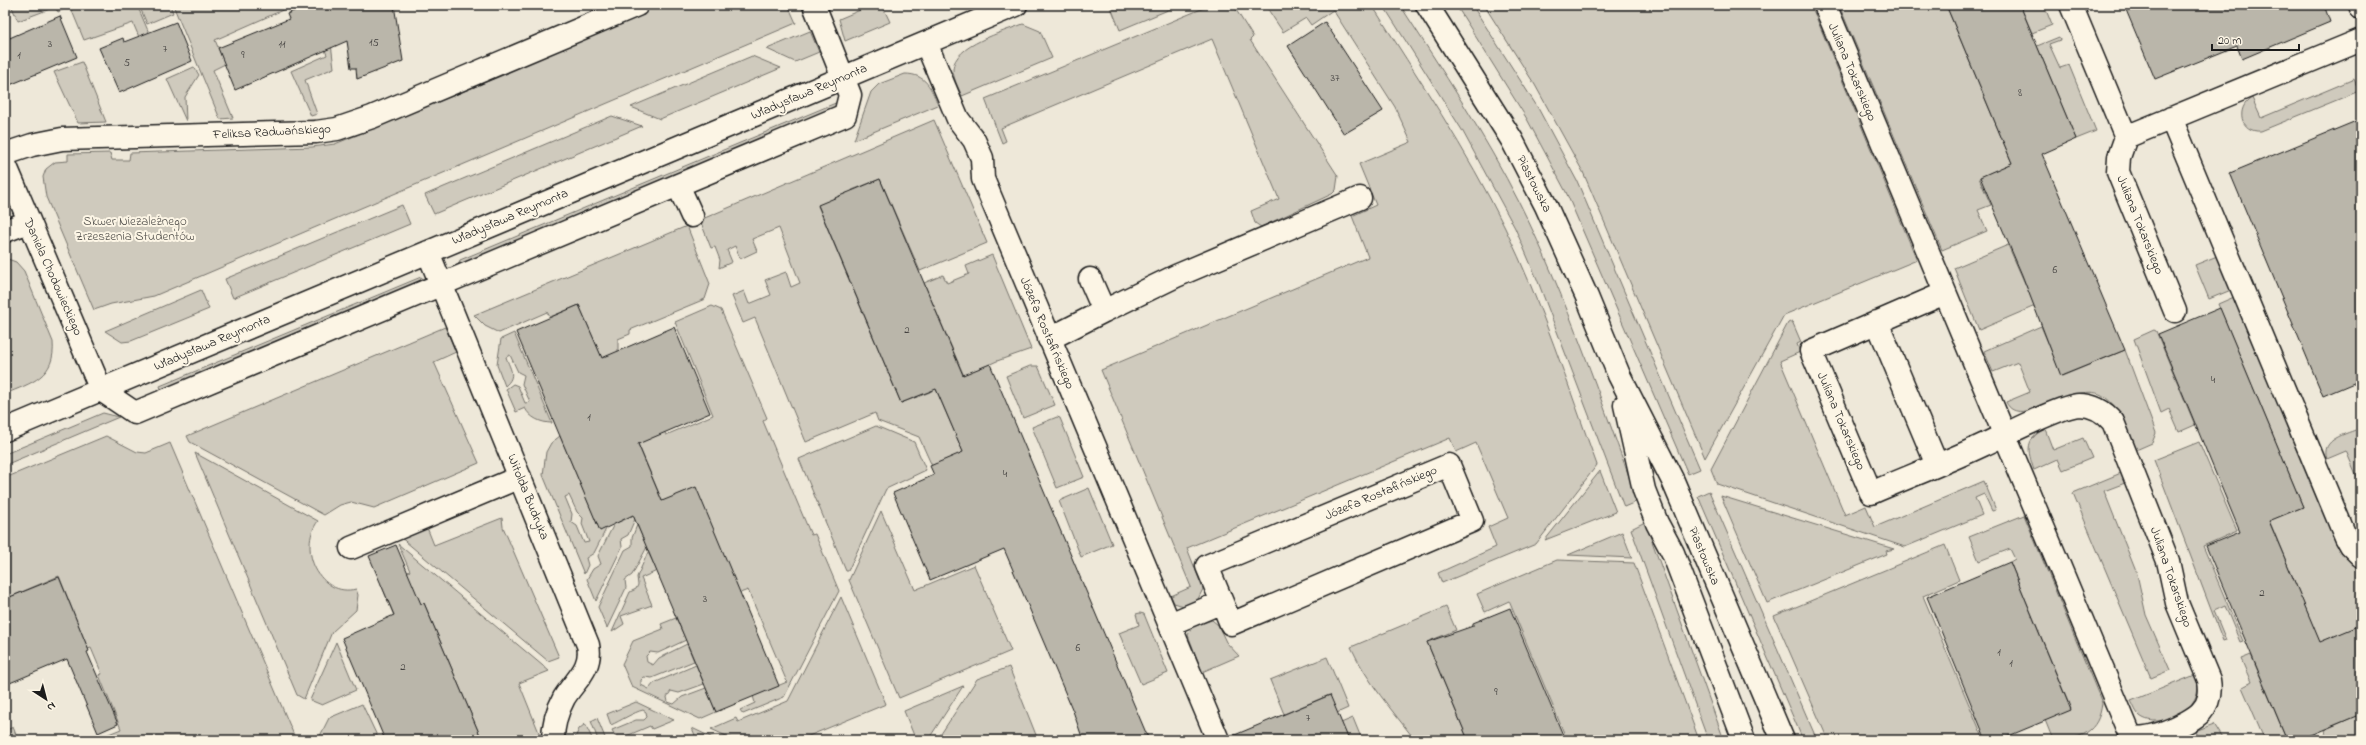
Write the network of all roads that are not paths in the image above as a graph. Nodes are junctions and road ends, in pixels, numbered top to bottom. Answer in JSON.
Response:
{"nodes":[{"id":1,"x":637,"y":5,"type":"edge"},
{"id":2,"x":814,"y":5,"type":"edge"},
{"id":3,"x":1016,"y":5,"type":"edge"},
{"id":4,"x":1427,"y":5,"type":"edge"},
{"id":5,"x":1825,"y":5,"type":"edge"},
{"id":6,"x":2071,"y":5,"type":"edge"},
{"id":7,"x":2361,"y":40,"type":"edge"},
{"id":8,"x":926,"y":43,"type":"junction"},
{"id":9,"x":844,"y":78,"type":"junction"},
{"id":10,"x":2171,"y":118,"type":"junction"},
{"id":11,"x":2126,"y":137,"type":"junction"},
{"id":12,"x":5,"y":154,"type":"edge"},
{"id":13,"x":5,"y":164,"type":"edge"},
{"id":14,"x":678,"y":185,"type":"junction"},
{"id":15,"x":1360,"y":198,"type":"dead end"},
{"id":16,"x":692,"y":216,"type":"dead end"},
{"id":17,"x":28,"y":222,"type":"junction"},
{"id":18,"x":5,"y":231,"type":"edge"},
{"id":19,"x":428,"y":252,"type":"junction"},
{"id":20,"x":1090,"y":279,"type":"dead end"},
{"id":21,"x":441,"y":284,"type":"junction"},
{"id":22,"x":1945,"y":293,"type":"junction"},
{"id":23,"x":1104,"y":311,"type":"junction"},
{"id":24,"x":2175,"y":311,"type":"dead end"},
{"id":25,"x":1877,"y":322,"type":"junction"},
{"id":26,"x":1049,"y":339,"type":"junction"},
{"id":27,"x":1619,"y":375,"type":"junction"},
{"id":28,"x":101,"y":390,"type":"junction"},
{"id":29,"x":5,"y":430,"type":"edge"},
{"id":30,"x":2005,"y":434,"type":"junction"},
{"id":31,"x":1937,"y":465,"type":"junction"},
{"id":32,"x":520,"y":477,"type":"junction"},
{"id":33,"x":351,"y":548,"type":"dead end"},
{"id":34,"x":2361,"y":556,"type":"edge"},
{"id":35,"x":1222,"y":602,"type":"junction"},
{"id":36,"x":1170,"y":624,"type":"junction"},
{"id":37,"x":553,"y":740,"type":"edge"},
{"id":38,"x":1218,"y":740,"type":"edge"},
{"id":39,"x":1744,"y":740,"type":"edge"},
{"id":40,"x":1783,"y":740,"type":"edge"}],
"edges":[{"from":1,"to":12,"type":"street","name":"Feliksa Radwańskiego"},
{"from":2,"to":9,"type":"street"},
{"from":3,"to":8,"type":"street","name":"Władysława Reymonta"},
{"from":4,"to":27,"type":"street","name":"Piastowska"},
{"from":5,"to":22,"type":"street","name":"Juliana Tokarskiego"},
{"from":6,"to":11,"type":"street"},
{"from":7,"to":10,"type":"street"},
{"from":8,"to":9,"type":"street","name":"Władysława Reymonta"},
{"from":8,"to":26,"type":"street","name":"Józefa Rostafińskiego"},
{"from":9,"to":14,"type":"street"},
{"from":9,"to":19,"type":"street","name":"Władysława Reymonta"},
{"from":10,"to":11,"type":"street"},
{"from":10,"to":34,"type":"street"},
{"from":11,"to":24,"type":"street","name":"Juliana Tokarskiego"},
{"from":13,"to":17,"type":"street","name":"Daniela Chodowieckiego"},
{"from":14,"to":16,"type":"street"},
{"from":14,"to":21,"type":"street"},
{"from":15,"to":23,"type":"street"},
{"from":17,"to":18,"type":"street"},
{"from":17,"to":28,"type":"street","name":"Daniela Chodowieckiego"},
{"from":19,"to":21,"type":"street","name":"Witolda Budryka"},
{"from":19,"to":28,"type":"street","name":"Władysława Reymonta"},
{"from":20,"to":23,"type":"street"},
{"from":21,"to":28,"type":"street"},
{"from":21,"to":32,"type":"street","name":"Witolda Budryka"},
{"from":22,"to":25,"type":"street","name":"Juliana Tokarskiego"},
{"from":22,"to":30,"type":"street","name":"Juliana Tokarskiego"},
{"from":23,"to":26,"type":"street"},
{"from":25,"to":31,"type":"street"},
{"from":25,"to":31,"type":"street","name":"Juliana Tokarskiego"},
{"from":26,"to":36,"type":"street","name":"Józefa Rostafińskiego"},
{"from":27,"to":39,"type":"street","name":"Piastowska"},
{"from":27,"to":40,"type":"street","name":"Piastowska"},
{"from":28,"to":29,"type":"street","name":"Władysława Reymonta"},
{"from":30,"to":30,"type":"street","name":"Juliana Tokarskiego"},
{"from":30,"to":31,"type":"street","name":"Juliana Tokarskiego"},
{"from":32,"to":33,"type":"street"},
{"from":32,"to":37,"type":"street","name":"Witolda Budryka"},
{"from":35,"to":35,"type":"street","name":"Józefa Rostafińskiego"},
{"from":35,"to":36,"type":"street"},
{"from":36,"to":38,"type":"street","name":"Józefa Rostafińskiego"}]}
